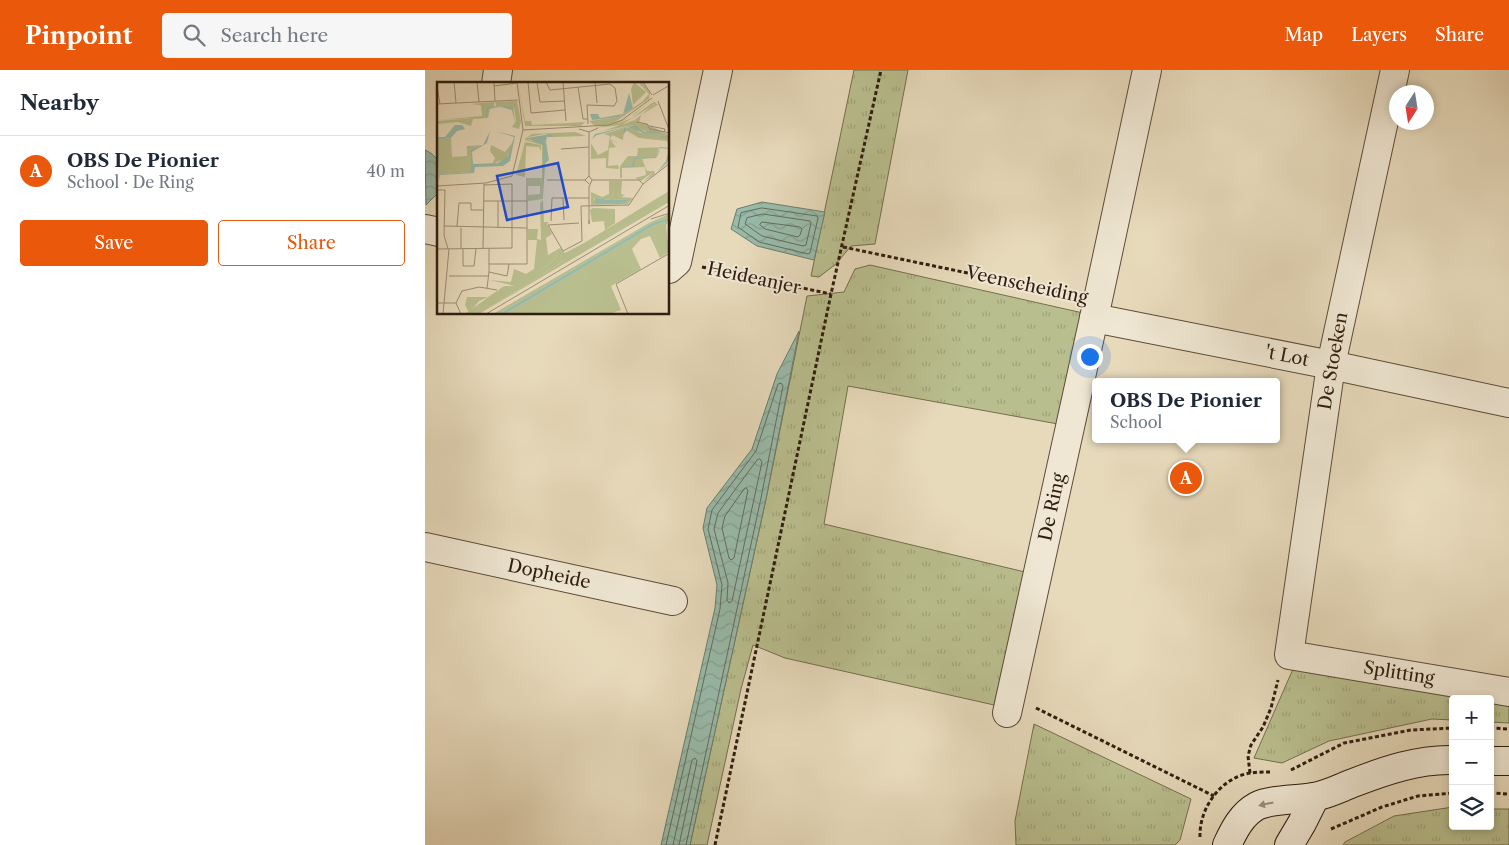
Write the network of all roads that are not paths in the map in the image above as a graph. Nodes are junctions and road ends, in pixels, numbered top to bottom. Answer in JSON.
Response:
{"nodes":[{"id":1,"x":718,"y":70,"type":"edge"},
{"id":2,"x":1147,"y":70,"type":"edge"},
{"id":3,"x":1395,"y":70,"type":"edge"},
{"id":4,"x":673,"y":265,"type":"edge"},
{"id":5,"x":1096,"y":309,"type":"junction"},
{"id":6,"x":1331,"y":365,"type":"junction"},
{"id":7,"x":1509,"y":404,"type":"edge"},
{"id":8,"x":425,"y":547,"type":"edge"},
{"id":9,"x":673,"y":601,"type":"dead end"},
{"id":10,"x":1289,"y":655,"type":"joint"},
{"id":11,"x":1509,"y":692,"type":"edge"},
{"id":12,"x":1009,"y":704,"type":"road end"},
{"id":13,"x":1449,"y":760,"type":"edge"},
{"id":14,"x":1494,"y":761,"type":"edge"},
{"id":15,"x":1509,"y":761,"type":"edge"},
{"id":16,"x":1315,"y":797,"type":"junction"},
{"id":17,"x":1227,"y":845,"type":"edge"},
{"id":18,"x":1289,"y":845,"type":"edge"}],
"edges":[{"from":1,"to":4,"type":"street"},
{"from":2,"to":5,"type":"street","name":"Veenscheiding"},
{"from":3,"to":6,"type":"street","name":"De Stoeken"},
{"from":5,"to":6,"type":"street","name":"'t Lot"},
{"from":5,"to":12,"type":"street","name":"De Ring"},
{"from":6,"to":7,"type":"street","name":"'t Lot"},
{"from":6,"to":10,"type":"street","name":"De Stoeken"},
{"from":8,"to":9,"type":"street","name":"Dopheide"},
{"from":10,"to":11,"type":"street","name":"Splitting"},
{"from":13,"to":16,"type":"street"},
{"from":14,"to":15,"type":"street"},
{"from":16,"to":17,"type":"street","one_way":true},
{"from":16,"to":18,"type":"street"}]}
